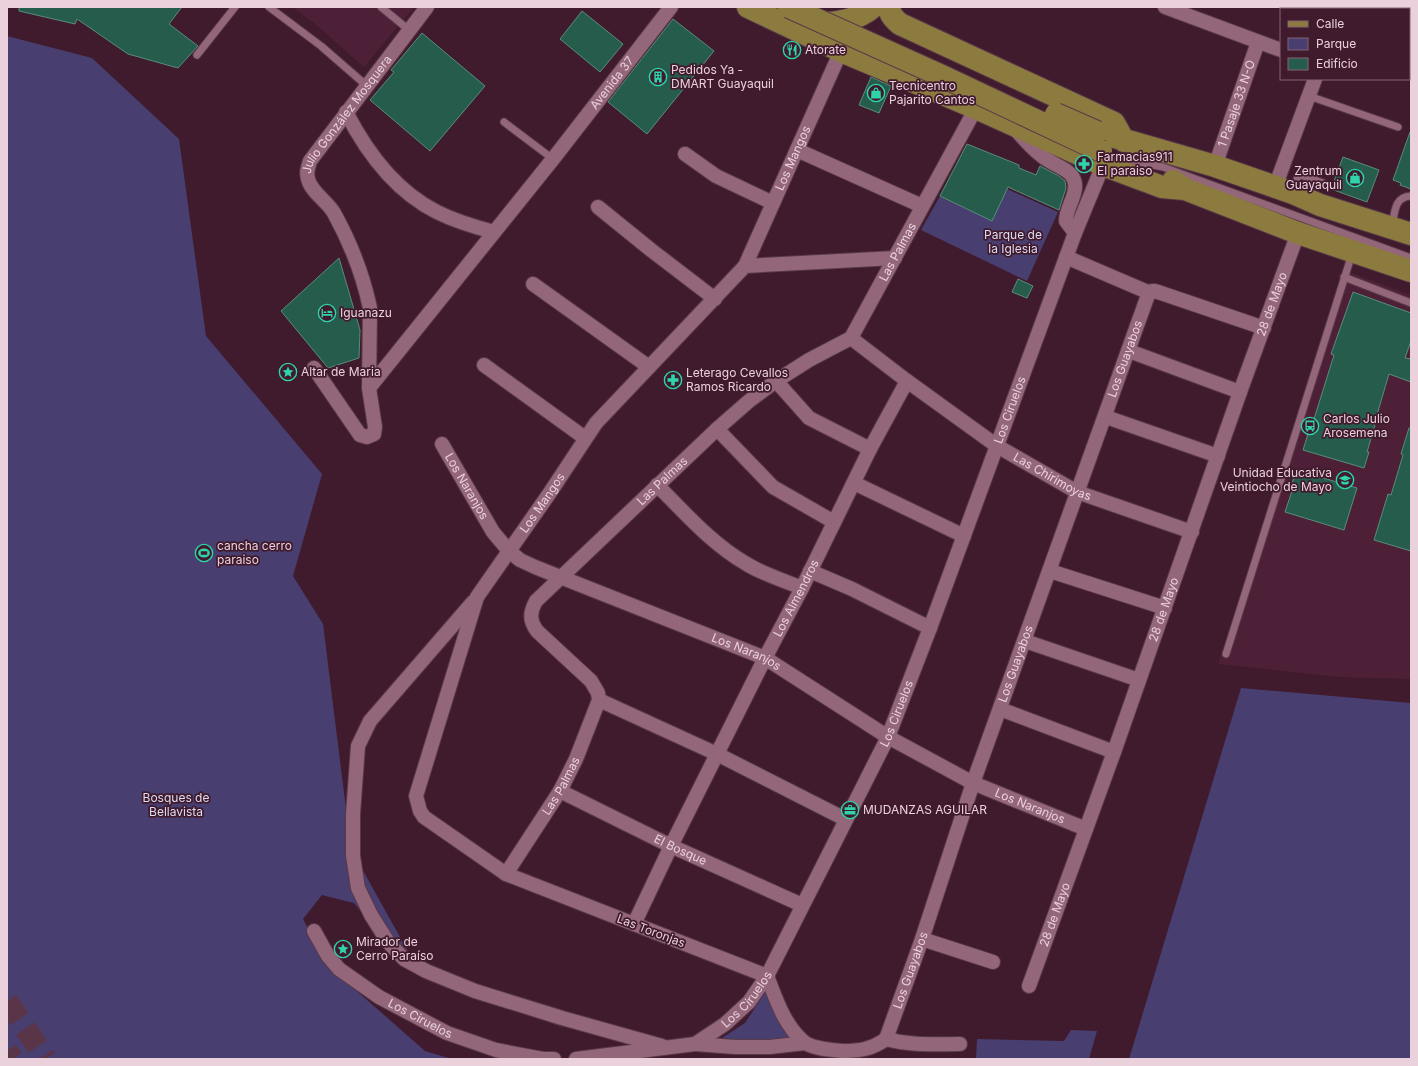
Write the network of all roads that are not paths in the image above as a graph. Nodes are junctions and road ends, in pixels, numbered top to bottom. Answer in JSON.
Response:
{"nodes":[{"id":1,"x":235,"y":7,"type":"edge"},
{"id":2,"x":269,"y":7,"type":"edge"},
{"id":3,"x":381,"y":7,"type":"edge"},
{"id":4,"x":426,"y":7,"type":"edge"},
{"id":5,"x":671,"y":7,"type":"edge"},
{"id":6,"x":748,"y":7,"type":"edge"},
{"id":7,"x":807,"y":7,"type":"edge"},
{"id":8,"x":824,"y":7,"type":"edge"},
{"id":9,"x":873,"y":7,"type":"edge"},
{"id":10,"x":889,"y":7,"type":"edge"},
{"id":11,"x":1165,"y":7,"type":"edge"},
{"id":12,"x":783,"y":14,"type":"edge"},
{"id":13,"x":846,"y":20,"type":"junction"},
{"id":14,"x":409,"y":30,"type":"junction"},
{"id":15,"x":917,"y":32,"type":"junction"},
{"id":16,"x":1258,"y":42,"type":"junction"},
{"id":17,"x":1280,"y":50,"type":"edge"},
{"id":18,"x":841,"y":51,"type":"junction"},
{"id":19,"x":197,"y":55,"type":"dead end"},
{"id":20,"x":901,"y":78,"type":"junction"},
{"id":21,"x":1316,"y":80,"type":"edge"},
{"id":22,"x":367,"y":86,"type":"junction"},
{"id":23,"x":1309,"y":96,"type":"junction"},
{"id":24,"x":976,"y":108,"type":"junction"},
{"id":25,"x":346,"y":112,"type":"junction"},
{"id":26,"x":504,"y":122,"type":"dead end"},
{"id":27,"x":1010,"y":124,"type":"junction"},
{"id":28,"x":1398,"y":127,"type":"dead end"},
{"id":29,"x":796,"y":150,"type":"junction"},
{"id":30,"x":1108,"y":150,"type":"junction"},
{"id":31,"x":685,"y":154,"type":"dead end"},
{"id":32,"x":553,"y":158,"type":"junction"},
{"id":33,"x":1215,"y":166,"type":"junction"},
{"id":34,"x":1323,"y":183,"type":"dead end"},
{"id":35,"x":1284,"y":190,"type":"junction"},
{"id":36,"x":1411,"y":196,"type":"edge"},
{"id":37,"x":773,"y":203,"type":"junction"},
{"id":38,"x":922,"y":206,"type":"junction"},
{"id":39,"x":598,"y":207,"type":"dead end"},
{"id":40,"x":1347,"y":221,"type":"dead end"},
{"id":41,"x":1401,"y":231,"type":"edge"},
{"id":42,"x":494,"y":232,"type":"junction"},
{"id":43,"x":1075,"y":233,"type":"junction"},
{"id":44,"x":1298,"y":233,"type":"junction"},
{"id":45,"x":1353,"y":252,"type":"junction"},
{"id":46,"x":1066,"y":257,"type":"junction"},
{"id":47,"x":895,"y":258,"type":"junction"},
{"id":48,"x":1411,"y":258,"type":"edge"},
{"id":49,"x":745,"y":266,"type":"junction"},
{"id":50,"x":1411,"y":271,"type":"edge"},
{"id":51,"x":1344,"y":277,"type":"junction"},
{"id":52,"x":533,"y":284,"type":"dead end"},
{"id":53,"x":1151,"y":292,"type":"junction"},
{"id":54,"x":715,"y":299,"type":"junction"},
{"id":55,"x":1411,"y":304,"type":"edge"},
{"id":56,"x":1264,"y":328,"type":"junction"},
{"id":57,"x":851,"y":338,"type":"junction"},
{"id":58,"x":1129,"y":351,"type":"junction"},
{"id":59,"x":484,"y":365,"type":"dead end"},
{"id":60,"x":649,"y":367,"type":"junction"},
{"id":61,"x":314,"y":368,"type":"dead end"},
{"id":62,"x":776,"y":381,"type":"junction"},
{"id":63,"x":907,"y":381,"type":"junction"},
{"id":64,"x":369,"y":388,"type":"junction"},
{"id":65,"x":1240,"y":392,"type":"junction"},
{"id":66,"x":1106,"y":417,"type":"junction"},
{"id":67,"x":717,"y":429,"type":"junction"},
{"id":68,"x":585,"y":438,"type":"junction"},
{"id":69,"x":442,"y":444,"type":"dead end"},
{"id":70,"x":997,"y":446,"type":"junction"},
{"id":71,"x":870,"y":449,"type":"junction"},
{"id":72,"x":1218,"y":456,"type":"junction"},
{"id":73,"x":854,"y":483,"type":"junction"},
{"id":74,"x":657,"y":485,"type":"junction"},
{"id":75,"x":1077,"y":492,"type":"junction"},
{"id":76,"x":834,"y":522,"type":"junction"},
{"id":77,"x":1192,"y":532,"type":"junction"},
{"id":78,"x":964,"y":536,"type":"junction"},
{"id":79,"x":509,"y":551,"type":"junction"},
{"id":80,"x":810,"y":571,"type":"junction"},
{"id":81,"x":1050,"y":571,"type":"junction"},
{"id":82,"x":561,"y":578,"type":"junction"},
{"id":83,"x":802,"y":588,"type":"junction"},
{"id":84,"x":477,"y":597,"type":"junction"},
{"id":85,"x":1165,"y":608,"type":"junction"},
{"id":86,"x":930,"y":628,"type":"junction"},
{"id":87,"x":1025,"y":640,"type":"junction"},
{"id":88,"x":1226,"y":654,"type":"dead end"},
{"id":89,"x":765,"y":658,"type":"junction"},
{"id":90,"x":1139,"y":680,"type":"junction"},
{"id":91,"x":599,"y":700,"type":"junction"},
{"id":92,"x":1000,"y":709,"type":"junction"},
{"id":93,"x":888,"y":736,"type":"junction"},
{"id":94,"x":1114,"y":752,"type":"junction"},
{"id":95,"x":717,"y":754,"type":"junction"},
{"id":96,"x":973,"y":784,"type":"junction"},
{"id":97,"x":419,"y":787,"type":"joint"},
{"id":98,"x":560,"y":791,"type":"junction"},
{"id":99,"x":845,"y":819,"type":"junction"},
{"id":100,"x":1086,"y":829,"type":"junction"},
{"id":101,"x":671,"y":846,"type":"junction"},
{"id":102,"x":506,"y":874,"type":"junction"},
{"id":103,"x":802,"y":905,"type":"junction"},
{"id":104,"x":634,"y":924,"type":"junction"},
{"id":105,"x":314,"y":931,"type":"dead end"},
{"id":106,"x":922,"y":939,"type":"junction"},
{"id":107,"x":993,"y":962,"type":"dead end"},
{"id":108,"x":767,"y":976,"type":"junction"},
{"id":109,"x":1029,"y":986,"type":"dead end"},
{"id":110,"x":886,"y":1039,"type":"junction"},
{"id":111,"x":805,"y":1043,"type":"junction"},
{"id":112,"x":695,"y":1044,"type":"junction"},
{"id":113,"x":960,"y":1044,"type":"dead end"},
{"id":114,"x":667,"y":1047,"type":"junction"},
{"id":115,"x":554,"y":1059,"type":"edge"},
{"id":116,"x":576,"y":1059,"type":"edge"}],
"edges":[{"from":1,"to":19,"type":"lane"},
{"from":2,"to":22,"type":"lane"},
{"from":3,"to":14,"type":"lane"},
{"from":4,"to":14,"type":"street","name":"Julio González Mosquera"},
{"from":5,"to":32,"type":"street","name":"Avenida 37"},
{"from":6,"to":12,"type":"main road"},
{"from":7,"to":13,"type":"main road"},
{"from":8,"to":30,"type":"main road","bridge":true},
{"from":9,"to":13,"type":"main road"},
{"from":10,"to":15,"type":"main road"},
{"from":11,"to":16,"type":"street"},
{"from":12,"to":13,"type":"main road"},
{"from":12,"to":18,"type":"main road"},
{"from":12,"to":30,"type":"main road","bridge":true},
{"from":14,"to":22,"type":"street","name":"Julio González Mosquera"},
{"from":15,"to":20,"type":"main road"},
{"from":15,"to":30,"type":"main road"},
{"from":16,"to":17,"type":"street"},
{"from":16,"to":33,"type":"street","name":"1 Pasaje 33 N-O"},
{"from":18,"to":20,"type":"main road"},
{"from":18,"to":29,"type":"street","name":"Los Mangos"},
{"from":20,"to":24,"type":"main road"},
{"from":21,"to":23,"type":"street"},
{"from":22,"to":25,"type":"street","name":"Julio González Mosquera"},
{"from":23,"to":28,"type":"lane"},
{"from":23,"to":35,"type":"street"},
{"from":24,"to":27,"type":"main road"},
{"from":24,"to":38,"type":"street","name":"Las Palmas"},
{"from":25,"to":42,"type":"street"},
{"from":25,"to":64,"type":"street","name":"Julio González Mosquera"},
{"from":26,"to":32,"type":"lane"},
{"from":27,"to":30,"type":"main road"},
{"from":27,"to":43,"type":"street"},
{"from":29,"to":37,"type":"street","name":"Los Mangos"},
{"from":29,"to":38,"type":"street"},
{"from":30,"to":33,"type":"main road"},
{"from":30,"to":43,"type":"street","name":"Los Ciruelos"},
{"from":30,"to":44,"type":"main road"},
{"from":30,"to":48,"type":"lane"},
{"from":31,"to":37,"type":"street"},
{"from":32,"to":42,"type":"street","name":"Avenida 37"},
{"from":33,"to":35,"type":"main road"},
{"from":34,"to":35,"type":"lane"},
{"from":35,"to":40,"type":"lane"},
{"from":35,"to":41,"type":"main road"},
{"from":36,"to":41,"type":"lane"},
{"from":37,"to":49,"type":"street","name":"Los Mangos"},
{"from":38,"to":47,"type":"street","name":"Las Palmas"},
{"from":39,"to":54,"type":"street"},
{"from":42,"to":64,"type":"street","name":"Avenida 37"},
{"from":43,"to":46,"type":"street","name":"Los Ciruelos"},
{"from":44,"to":45,"type":"main road"},
{"from":44,"to":56,"type":"street","name":"28 de Mayo"},
{"from":45,"to":50,"type":"main road"},
{"from":45,"to":51,"type":"lane"},
{"from":46,"to":53,"type":"street"},
{"from":46,"to":70,"type":"street","name":"Los Ciruelos"},
{"from":47,"to":49,"type":"street"},
{"from":47,"to":57,"type":"street","name":"Las Palmas"},
{"from":49,"to":54,"type":"street","name":"Los Mangos"},
{"from":51,"to":55,"type":"lane"},
{"from":51,"to":88,"type":"lane"},
{"from":52,"to":60,"type":"street"},
{"from":53,"to":56,"type":"street"},
{"from":53,"to":58,"type":"street","name":"Los Guayabos"},
{"from":54,"to":60,"type":"street","name":"Los Mangos"},
{"from":56,"to":65,"type":"street","name":"28 de Mayo"},
{"from":57,"to":62,"type":"street","name":"Las Palmas"},
{"from":57,"to":63,"type":"street","name":"Las Chirimoyas"},
{"from":58,"to":65,"type":"street"},
{"from":58,"to":66,"type":"street","name":"Los Guayabos"},
{"from":59,"to":68,"type":"street"},
{"from":60,"to":68,"type":"street","name":"Los Mangos"},
{"from":61,"to":64,"type":"street","name":"Julio González Mosquera"},
{"from":62,"to":67,"type":"street","name":"Las Palmas"},
{"from":62,"to":71,"type":"street"},
{"from":63,"to":70,"type":"street","name":"Las Chirimoyas"},
{"from":63,"to":71,"type":"street","name":"Los Almendros"},
{"from":65,"to":72,"type":"street","name":"28 de Mayo"},
{"from":66,"to":72,"type":"street"},
{"from":66,"to":75,"type":"street","name":"Los Guayabos"},
{"from":67,"to":74,"type":"street","name":"Las Palmas"},
{"from":67,"to":76,"type":"street"},
{"from":68,"to":79,"type":"street","name":"Los Mangos"},
{"from":69,"to":79,"type":"street","name":"Los Naranjos"},
{"from":70,"to":75,"type":"street","name":"Las Chirimoyas"},
{"from":70,"to":78,"type":"street","name":"Los Ciruelos"},
{"from":71,"to":73,"type":"street","name":"Los Almendros"},
{"from":72,"to":77,"type":"street","name":"28 de Mayo"},
{"from":73,"to":76,"type":"street","name":"Los Almendros"},
{"from":73,"to":78,"type":"street"},
{"from":74,"to":82,"type":"street","name":"Las Palmas"},
{"from":74,"to":83,"type":"street"},
{"from":75,"to":77,"type":"street","name":"Las Chirimoyas"},
{"from":75,"to":81,"type":"street","name":"Los Guayabos"},
{"from":76,"to":80,"type":"street","name":"Los Almendros"},
{"from":77,"to":85,"type":"street","name":"28 de Mayo"},
{"from":78,"to":86,"type":"street","name":"Los Ciruelos"},
{"from":79,"to":82,"type":"street","name":"Los Naranjos"},
{"from":79,"to":84,"type":"street","name":"Los Mangos"},
{"from":80,"to":83,"type":"street","name":"Los Almendros"},
{"from":80,"to":86,"type":"street"},
{"from":81,"to":85,"type":"street"},
{"from":81,"to":87,"type":"street","name":"Los Guayabos"},
{"from":82,"to":89,"type":"street","name":"Los Naranjos"},
{"from":82,"to":91,"type":"street","name":"Las Palmas"},
{"from":83,"to":89,"type":"street","name":"Los Almendros"},
{"from":84,"to":97,"type":"street","name":"Los Mangos"},
{"from":84,"to":114,"type":"street"},
{"from":85,"to":90,"type":"street","name":"28 de Mayo"},
{"from":86,"to":93,"type":"street","name":"Los Ciruelos"},
{"from":87,"to":90,"type":"street"},
{"from":87,"to":92,"type":"street","name":"Los Guayabos"},
{"from":89,"to":93,"type":"street","name":"Los Naranjos"},
{"from":89,"to":95,"type":"street","name":"Los Almendros"},
{"from":90,"to":94,"type":"street","name":"28 de Mayo"},
{"from":91,"to":95,"type":"street"},
{"from":91,"to":98,"type":"street","name":"Las Palmas"},
{"from":92,"to":94,"type":"street"},
{"from":92,"to":96,"type":"street","name":"Los Guayabos"},
{"from":93,"to":96,"type":"street","name":"Los Naranjos"},
{"from":93,"to":99,"type":"street","name":"Los Ciruelos"},
{"from":94,"to":100,"type":"street","name":"28 de Mayo"},
{"from":95,"to":99,"type":"street"},
{"from":95,"to":101,"type":"street","name":"Los Almendros"},
{"from":96,"to":100,"type":"street","name":"Los Naranjos"},
{"from":96,"to":106,"type":"street","name":"Los Guayabos"},
{"from":97,"to":102,"type":"street","name":"Las Toronjas"},
{"from":98,"to":101,"type":"street","name":"El Bosque"},
{"from":98,"to":102,"type":"street","name":"Las Palmas"},
{"from":99,"to":103,"type":"street","name":"Los Ciruelos"},
{"from":100,"to":109,"type":"street","name":"28 de Mayo"},
{"from":101,"to":103,"type":"street","name":"El Bosque"},
{"from":101,"to":104,"type":"street","name":"Los Almendros"},
{"from":102,"to":104,"type":"street","name":"Las Toronjas"},
{"from":103,"to":108,"type":"street","name":"Los Ciruelos"},
{"from":104,"to":108,"type":"street","name":"Las Toronjas"},
{"from":105,"to":115,"type":"street","name":"Los Ciruelos"},
{"from":106,"to":107,"type":"street"},
{"from":106,"to":110,"type":"street","name":"Los Guayabos"},
{"from":108,"to":111,"type":"street"},
{"from":108,"to":112,"type":"street","name":"Los Ciruelos"},
{"from":110,"to":111,"type":"street"},
{"from":110,"to":113,"type":"street"},
{"from":111,"to":112,"type":"street"},
{"from":112,"to":114,"type":"street","name":"Los Ciruelos"},
{"from":114,"to":116,"type":"street","name":"Los Ciruelos"}]}
